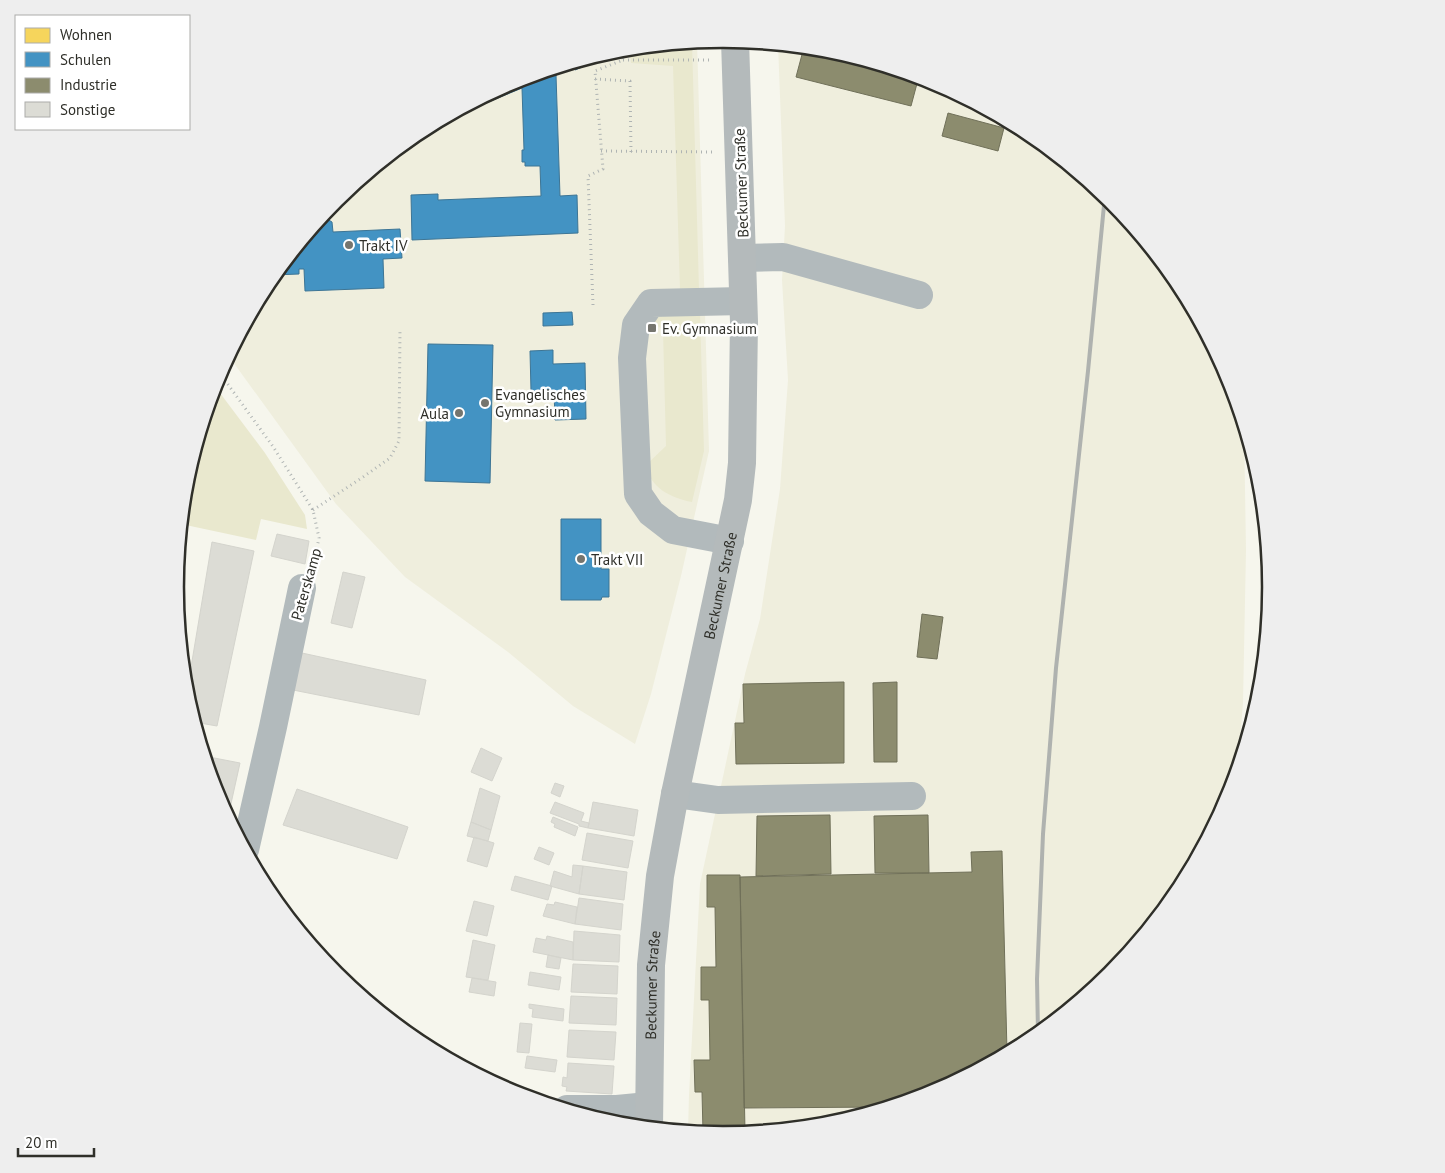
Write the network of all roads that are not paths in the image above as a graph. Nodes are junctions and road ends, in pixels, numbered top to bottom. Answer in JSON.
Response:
{"nodes":[{"id":1,"x":736,"y":50,"type":"edge"},
{"id":2,"x":742,"y":258,"type":"junction"},
{"id":3,"x":919,"y":295,"type":"dead end"},
{"id":4,"x":743,"y":300,"type":"junction"},
{"id":5,"x":730,"y":541,"type":"junction"},
{"id":6,"x":302,"y":588,"type":"road end"},
{"id":7,"x":675,"y":794,"type":"junction"},
{"id":8,"x":912,"y":796,"type":"dead end"},
{"id":9,"x":247,"y":840,"type":"edge"},
{"id":10,"x":592,"y":1109,"type":"edge"},
{"id":11,"x":649,"y":1116,"type":"edge"}],
"edges":[{"from":1,"to":2,"type":"main road","name":"Beckumer Straße"},
{"from":2,"to":3,"type":"street"},
{"from":2,"to":4,"type":"main road","name":"Beckumer Straße"},
{"from":4,"to":5,"type":"main road","name":"Beckumer Straße"},
{"from":4,"to":5,"type":"street"},
{"from":5,"to":7,"type":"main road","name":"Beckumer Straße"},
{"from":6,"to":9,"type":"street","name":"Paterskamp"},
{"from":7,"to":8,"type":"street"},
{"from":7,"to":11,"type":"main road","name":"Beckumer Straße"},
{"from":10,"to":11,"type":"street"}]}
